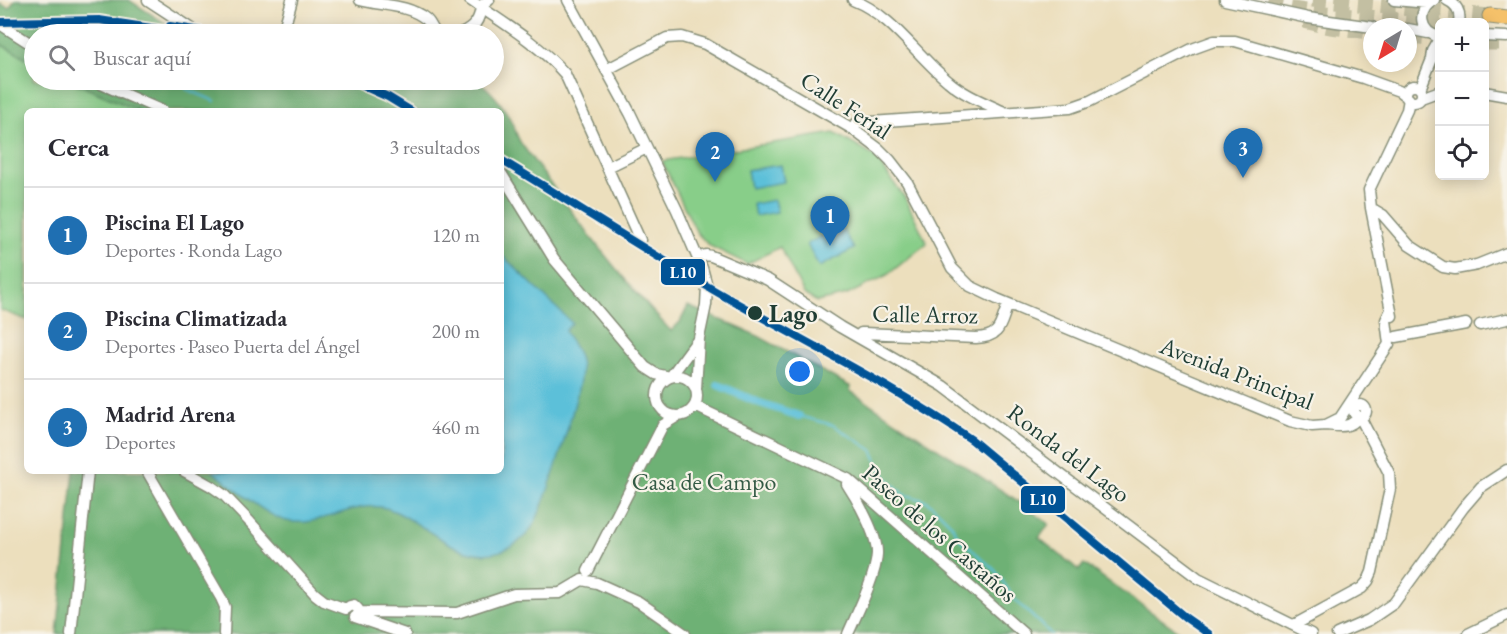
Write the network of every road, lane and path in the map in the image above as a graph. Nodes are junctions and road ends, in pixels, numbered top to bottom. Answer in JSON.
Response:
{"nodes":[{"id":1,"x":148,"y":0,"type":"edge"},
{"id":2,"x":292,"y":0,"type":"edge"},
{"id":3,"x":360,"y":0,"type":"edge"},
{"id":4,"x":470,"y":0,"type":"edge"},
{"id":5,"x":568,"y":0,"type":"edge"},
{"id":6,"x":853,"y":0,"type":"edge"},
{"id":7,"x":1225,"y":0,"type":"edge"},
{"id":8,"x":1394,"y":0,"type":"edge"},
{"id":9,"x":1447,"y":0,"type":"edge"},
{"id":10,"x":1410,"y":1,"type":"edge"},
{"id":11,"x":1432,"y":2,"type":"edge"},
{"id":12,"x":485,"y":3,"type":"edge"},
{"id":13,"x":1460,"y":18,"type":"edge"},
{"id":14,"x":1507,"y":18,"type":"edge"},
{"id":15,"x":0,"y":24,"type":"edge"},
{"id":16,"x":185,"y":24,"type":"edge"},
{"id":17,"x":285,"y":24,"type":"edge"},
{"id":18,"x":430,"y":24,"type":"edge"},
{"id":19,"x":475,"y":24,"type":"edge"},
{"id":20,"x":1363,"y":26,"type":"edge"},
{"id":21,"x":1489,"y":26,"type":"tunnel mouth"},
{"id":22,"x":1489,"y":26,"type":"tunnel mouth"},
{"id":23,"x":1489,"y":27,"type":"tunnel mouth"},
{"id":24,"x":1507,"y":27,"type":"edge"},
{"id":25,"x":1417,"y":30,"type":"edge"},
{"id":26,"x":1507,"y":37,"type":"edge"},
{"id":27,"x":24,"y":40,"type":"edge"},
{"id":28,"x":1435,"y":41,"type":"edge"},
{"id":29,"x":606,"y":70,"type":"junction"},
{"id":30,"x":115,"y":90,"type":"edge"},
{"id":31,"x":1435,"y":91,"type":"edge"},
{"id":32,"x":1489,"y":93,"type":"edge"},
{"id":33,"x":1412,"y":95,"type":"junction"},
{"id":34,"x":1507,"y":96,"type":"edge"},
{"id":35,"x":156,"y":108,"type":"edge"},
{"id":36,"x":1005,"y":112,"type":"junction"},
{"id":37,"x":851,"y":128,"type":"junction"},
{"id":38,"x":647,"y":148,"type":"junction"},
{"id":39,"x":608,"y":167,"type":"junction"},
{"id":40,"x":504,"y":178,"type":"edge"},
{"id":41,"x":1371,"y":208,"type":"junction"},
{"id":42,"x":640,"y":240,"type":"dead end"},
{"id":43,"x":1507,"y":253,"type":"edge"},
{"id":44,"x":698,"y":258,"type":"junction"},
{"id":45,"x":1008,"y":304,"type":"junction"},
{"id":46,"x":1391,"y":310,"type":"junction"},
{"id":47,"x":1507,"y":319,"type":"edge"},
{"id":48,"x":1466,"y":324,"type":"dead end"},
{"id":49,"x":1480,"y":325,"type":"dead end"},
{"id":50,"x":858,"y":337,"type":"junction"},
{"id":51,"x":1396,"y":337,"type":"junction"},
{"id":52,"x":699,"y":338,"type":"junction"},
{"id":53,"x":670,"y":376,"type":"junction"},
{"id":54,"x":696,"y":388,"type":"junction"},
{"id":55,"x":695,"y":406,"type":"junction"},
{"id":56,"x":660,"y":407,"type":"junction"},
{"id":57,"x":1360,"y":412,"type":"junction"},
{"id":58,"x":678,"y":416,"type":"junction"},
{"id":59,"x":663,"y":425,"type":"junction"},
{"id":60,"x":1326,"y":425,"type":"junction"},
{"id":61,"x":1507,"y":470,"type":"edge"},
{"id":62,"x":88,"y":474,"type":"edge"},
{"id":63,"x":149,"y":474,"type":"edge"},
{"id":64,"x":189,"y":474,"type":"edge"},
{"id":65,"x":848,"y":479,"type":"junction"},
{"id":66,"x":586,"y":577,"type":"junction"},
{"id":67,"x":353,"y":613,"type":"junction"},
{"id":68,"x":1311,"y":614,"type":"junction"},
{"id":69,"x":1507,"y":615,"type":"edge"},
{"id":70,"x":1294,"y":625,"type":"junction"},
{"id":71,"x":71,"y":634,"type":"edge"},
{"id":72,"x":224,"y":634,"type":"edge"},
{"id":73,"x":405,"y":634,"type":"edge"},
{"id":74,"x":685,"y":634,"type":"edge"},
{"id":75,"x":848,"y":634,"type":"edge"},
{"id":76,"x":1024,"y":634,"type":"edge"},
{"id":77,"x":1312,"y":634,"type":"edge"},
{"id":78,"x":1337,"y":634,"type":"edge"},
{"id":79,"x":1468,"y":634,"type":"edge"}],
"edges":[{"from":1,"to":16,"type":"street"},
{"from":2,"to":17,"type":"street"},
{"from":3,"to":18,"type":"street"},
{"from":4,"to":12,"type":"street"},
{"from":5,"to":29,"type":"street"},
{"from":6,"to":36,"type":"street"},
{"from":7,"to":20,"type":"street"},
{"from":8,"to":10,"type":"street"},
{"from":9,"to":13,"type":"street"},
{"from":10,"to":11,"type":"street"},
{"from":11,"to":28,"type":"street"},
{"from":12,"to":19,"type":"street"},
{"from":12,"to":39,"type":"street"},
{"from":14,"to":21,"type":"highway"},
{"from":15,"to":27,"type":"street"},
{"from":22,"to":24,"type":"highway"},
{"from":23,"to":26,"type":"street"},
{"from":25,"to":28,"type":"street"},
{"from":28,"to":33,"type":"street","name":"Avenida Principal"},
{"from":29,"to":37,"type":"street","name":"Calle Ferial"},
{"from":29,"to":38,"type":"street"},
{"from":30,"to":35,"type":"street"},
{"from":31,"to":33,"type":"street"},
{"from":32,"to":34,"type":"street"},
{"from":33,"to":36,"type":"street"},
{"from":33,"to":41,"type":"street","name":"Avenida Principal"},
{"from":36,"to":37,"type":"street"},
{"from":37,"to":45,"type":"street","name":"Calle Ferial"},
{"from":38,"to":39,"type":"street"},
{"from":38,"to":44,"type":"street"},
{"from":39,"to":42,"type":"street"},
{"from":40,"to":53,"type":"street"},
{"from":41,"to":43,"type":"street"},
{"from":41,"to":46,"type":"street","name":"Avenida Principal"},
{"from":44,"to":50,"type":"street","name":"Ronda del Lago"},
{"from":44,"to":52,"type":"street"},
{"from":45,"to":50,"type":"street","name":"Calle Arroz"},
{"from":45,"to":60,"type":"street","name":"Avenida Principal"},
{"from":46,"to":51,"type":"street"},
{"from":46,"to":60,"type":"street","name":"Avenida Principal"},
{"from":47,"to":49,"type":"street"},
{"from":48,"to":51,"type":"street"},
{"from":50,"to":70,"type":"street","name":"Ronda del Lago"},
{"from":51,"to":57,"type":"street"},
{"from":52,"to":53,"type":"street"},
{"from":52,"to":54,"type":"street"},
{"from":53,"to":54,"type":"street"},
{"from":53,"to":56,"type":"street"},
{"from":54,"to":55,"type":"street"},
{"from":55,"to":58,"type":"street"},
{"from":55,"to":65,"type":"street","name":"Paseo de los Castaños"},
{"from":56,"to":58,"type":"street"},
{"from":56,"to":59,"type":"street"},
{"from":57,"to":60,"type":"street"},
{"from":57,"to":68,"type":"street"},
{"from":58,"to":59,"type":"street"},
{"from":59,"to":66,"type":"street"},
{"from":61,"to":78,"type":"street"},
{"from":62,"to":71,"type":"street"},
{"from":63,"to":72,"type":"street"},
{"from":64,"to":67,"type":"street"},
{"from":65,"to":75,"type":"street"},
{"from":65,"to":76,"type":"street","name":"Paseo de los Castaños"},
{"from":66,"to":67,"type":"street"},
{"from":66,"to":74,"type":"street"},
{"from":67,"to":73,"type":"street"},
{"from":68,"to":70,"type":"street"},
{"from":68,"to":77,"type":"street"},
{"from":69,"to":79,"type":"street"},
{"from":70,"to":77,"type":"street","name":"Ronda del Lago"}]}
